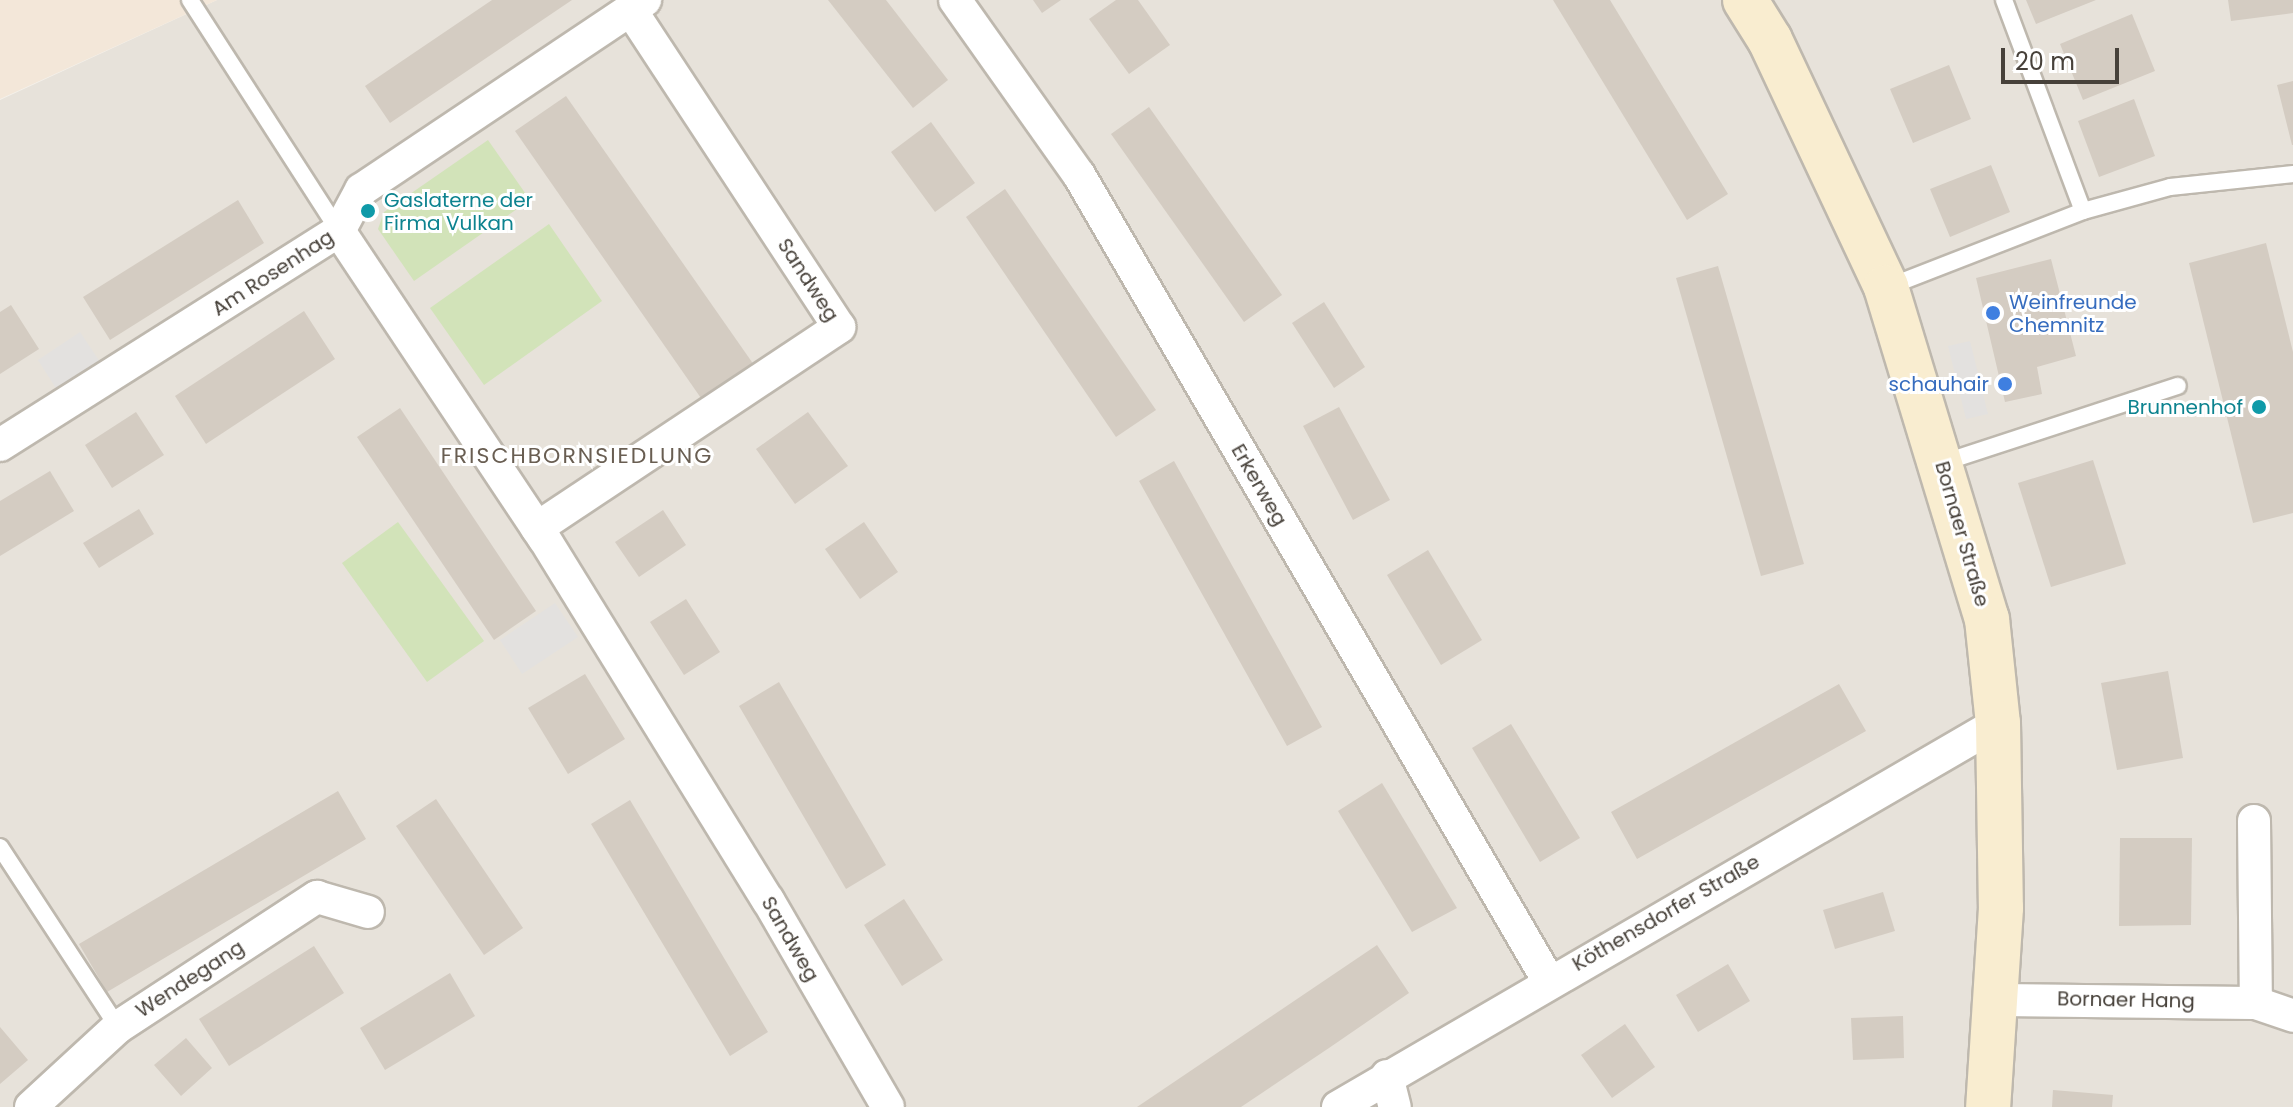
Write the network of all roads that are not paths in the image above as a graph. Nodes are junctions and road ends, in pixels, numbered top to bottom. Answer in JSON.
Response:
{"nodes":[{"id":1,"x":190,"y":0,"type":"edge"},
{"id":2,"x":955,"y":0,"type":"edge"},
{"id":3,"x":1745,"y":0,"type":"edge"},
{"id":4,"x":2004,"y":0,"type":"edge"},
{"id":5,"x":638,"y":5,"type":"edge"},
{"id":6,"x":2293,"y":174,"type":"edge"},
{"id":7,"x":2083,"y":211,"type":"junction"},
{"id":8,"x":339,"y":231,"type":"junction"},
{"id":9,"x":1886,"y":287,"type":"junction"},
{"id":10,"x":2178,"y":386,"type":"dead end"},
{"id":11,"x":0,"y":445,"type":"edge"},
{"id":12,"x":1941,"y":463,"type":"junction"},
{"id":13,"x":537,"y":528,"type":"junction"},
{"id":14,"x":1998,"y":723,"type":"junction"},
{"id":15,"x":2254,"y":821,"type":"dead end"},
{"id":16,"x":0,"y":847,"type":"edge"},
{"id":17,"x":368,"y":912,"type":"dead end"},
{"id":18,"x":1548,"y":980,"type":"junction"},
{"id":19,"x":1996,"y":1000,"type":"junction"},
{"id":20,"x":2256,"y":1003,"type":"junction"},
{"id":21,"x":2293,"y":1016,"type":"edge"},
{"id":22,"x":118,"y":1027,"type":"junction"},
{"id":23,"x":1391,"y":1092,"type":"edge"},
{"id":24,"x":31,"y":1107,"type":"edge"},
{"id":25,"x":888,"y":1107,"type":"edge"},
{"id":26,"x":1338,"y":1107,"type":"edge"},
{"id":27,"x":1988,"y":1107,"type":"edge"}],
"edges":[{"from":1,"to":8,"type":"lane","name":"Sandweg"},
{"from":2,"to":18,"type":"street","name":"Erkerweg"},
{"from":3,"to":9,"type":"main road","name":"Bornaer Straße"},
{"from":4,"to":7,"type":"lane"},
{"from":5,"to":8,"type":"street","name":"Am Rosenhag"},
{"from":5,"to":13,"type":"street","name":"Sandweg"},
{"from":6,"to":7,"type":"lane"},
{"from":7,"to":9,"type":"lane"},
{"from":8,"to":11,"type":"street","name":"Am Rosenhag"},
{"from":8,"to":13,"type":"street","name":"Sandweg"},
{"from":9,"to":12,"type":"main road","name":"Bornaer Straße"},
{"from":10,"to":12,"type":"lane"},
{"from":12,"to":14,"type":"main road","name":"Bornaer Straße"},
{"from":13,"to":25,"type":"street","name":"Sandweg"},
{"from":14,"to":18,"type":"street","name":"Köthensdorfer Straße"},
{"from":14,"to":19,"type":"main road","name":"Bornaer Straße"},
{"from":15,"to":20,"type":"street"},
{"from":16,"to":22,"type":"lane"},
{"from":17,"to":22,"type":"street","name":"Wendegang"},
{"from":18,"to":23,"type":"street","name":"Köthensdorfer Straße"},
{"from":19,"to":20,"type":"street","name":"Bornaer Hang"},
{"from":19,"to":27,"type":"main road","name":"Bornaer Straße"},
{"from":20,"to":21,"type":"street","name":"Bornaer Hang"},
{"from":22,"to":24,"type":"street","name":"Wendegang"},
{"from":23,"to":26,"type":"street","name":"Köthensdorfer Straße"}]}
